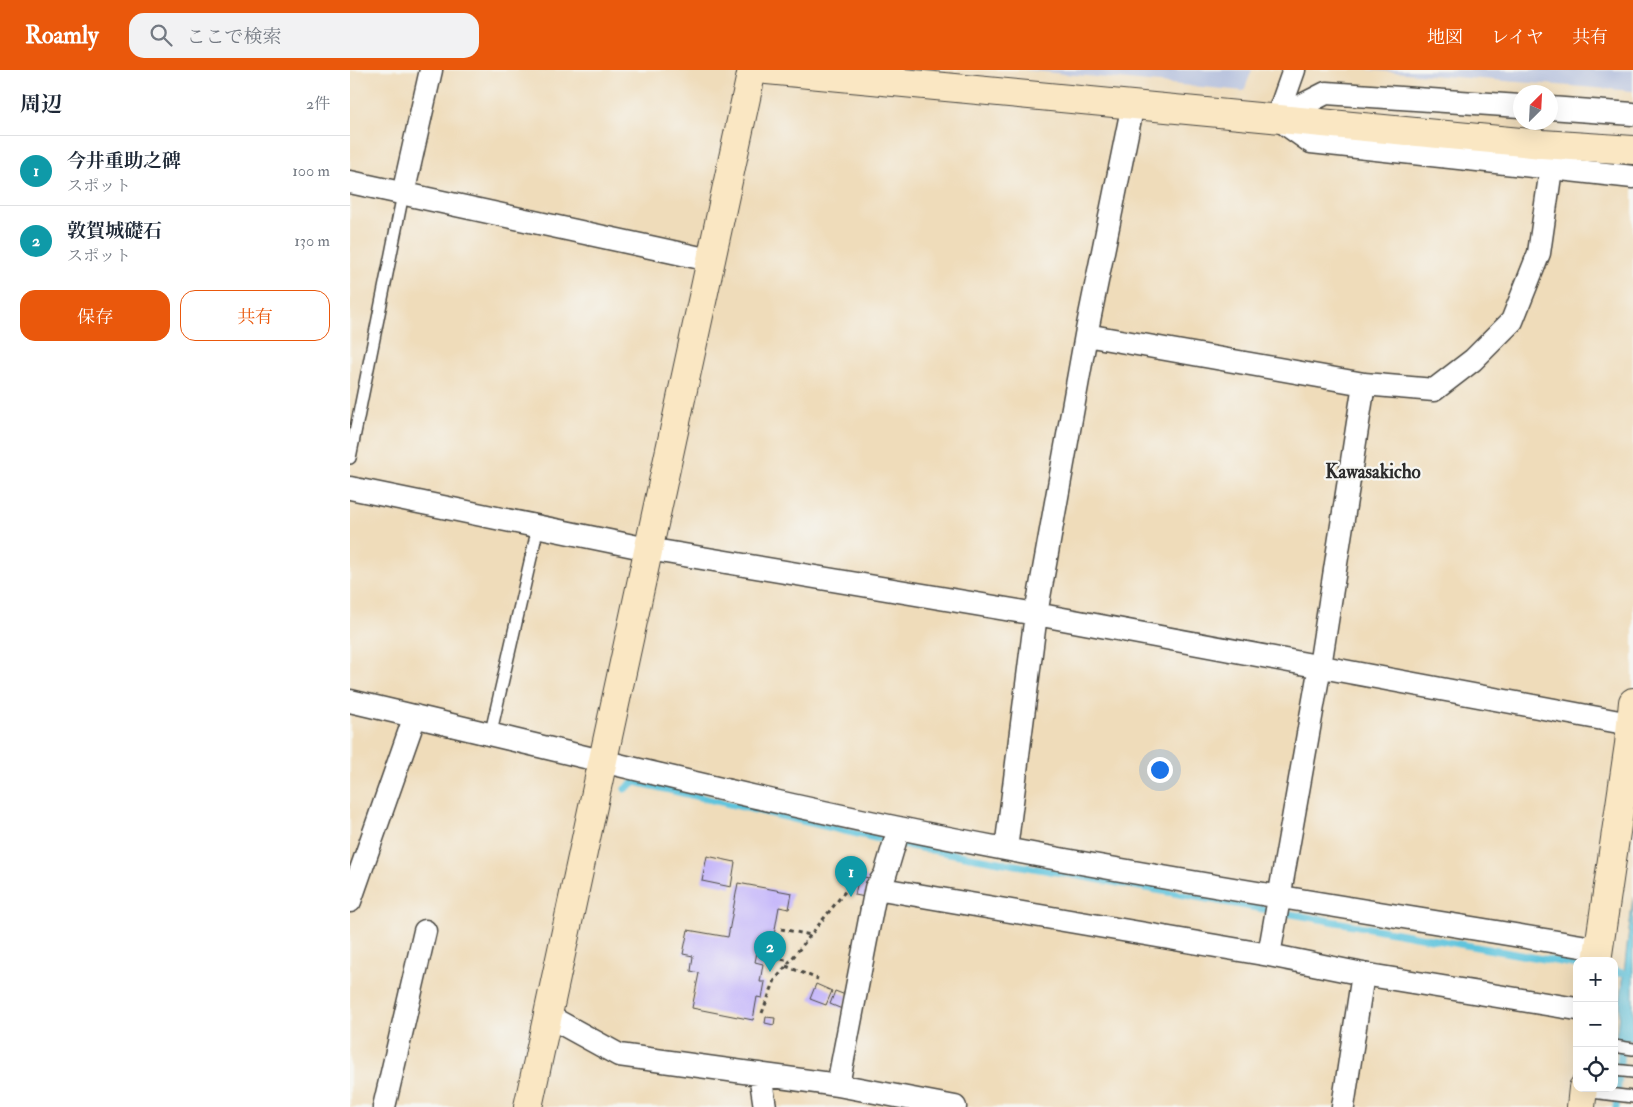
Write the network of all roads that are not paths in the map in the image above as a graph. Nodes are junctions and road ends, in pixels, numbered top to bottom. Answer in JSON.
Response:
{"nodes":[{"id":1,"x":431,"y":70,"type":"edge"},
{"id":2,"x":752,"y":70,"type":"edge"},
{"id":3,"x":767,"y":70,"type":"edge"},
{"id":4,"x":1294,"y":70,"type":"edge"},
{"id":5,"x":1133,"y":104,"type":"junction"},
{"id":6,"x":1513,"y":106,"type":"edge"},
{"id":7,"x":1558,"y":109,"type":"edge"},
{"id":8,"x":1633,"y":114,"type":"edge"},
{"id":9,"x":1277,"y":118,"type":"junction"},
{"id":10,"x":1633,"y":150,"type":"edge"},
{"id":11,"x":1551,"y":169,"type":"junction"},
{"id":12,"x":1633,"y":177,"type":"edge"},
{"id":13,"x":350,"y":182,"type":"edge"},
{"id":14,"x":403,"y":194,"type":"junction"},
{"id":15,"x":710,"y":260,"type":"junction"},
{"id":16,"x":1086,"y":335,"type":"junction"},
{"id":17,"x":1364,"y":384,"type":"junction"},
{"id":18,"x":350,"y":458,"type":"edge"},
{"id":19,"x":350,"y":489,"type":"edge"},
{"id":20,"x":538,"y":527,"type":"junction"},
{"id":21,"x":648,"y":549,"type":"junction"},
{"id":22,"x":1036,"y":614,"type":"junction"},
{"id":23,"x":1320,"y":666,"type":"junction"},
{"id":24,"x":350,"y":701,"type":"edge"},
{"id":25,"x":415,"y":716,"type":"junction"},
{"id":26,"x":1631,"y":729,"type":"edge"},
{"id":27,"x":490,"y":736,"type":"junction"},
{"id":28,"x":604,"y":762,"type":"junction"},
{"id":29,"x":899,"y":828,"type":"junction"},
{"id":30,"x":358,"y":849,"type":"edge"},
{"id":31,"x":1006,"y":850,"type":"junction"},
{"id":32,"x":867,"y":886,"type":"junction"},
{"id":33,"x":1280,"y":897,"type":"junction"},
{"id":34,"x":350,"y":901,"type":"edge"},
{"id":35,"x":425,"y":932,"type":"dead end"},
{"id":36,"x":1269,"y":955,"type":"junction"},
{"id":37,"x":1598,"y":955,"type":"edge"},
{"id":38,"x":1363,"y":974,"type":"junction"},
{"id":39,"x":1573,"y":1008,"type":"edge"},
{"id":40,"x":548,"y":1016,"type":"junction"},
{"id":41,"x":1618,"y":1047,"type":"edge"},
{"id":42,"x":1633,"y":1049,"type":"edge"},
{"id":43,"x":760,"y":1074,"type":"junction"},
{"id":44,"x":838,"y":1085,"type":"junction"},
{"id":45,"x":1582,"y":1095,"type":"edge"},
{"id":46,"x":1630,"y":1097,"type":"edge"},
{"id":47,"x":384,"y":1107,"type":"edge"},
{"id":48,"x":528,"y":1107,"type":"edge"},
{"id":49,"x":765,"y":1107,"type":"edge"},
{"id":50,"x":955,"y":1107,"type":"edge"},
{"id":51,"x":1343,"y":1107,"type":"edge"}],
"edges":[{"from":1,"to":14,"type":"street"},
{"from":2,"to":15,"type":"street"},
{"from":3,"to":5,"type":"street"},
{"from":4,"to":9,"type":"street"},
{"from":5,"to":9,"type":"street"},
{"from":5,"to":16,"type":"street"},
{"from":6,"to":9,"type":"street"},
{"from":7,"to":8,"type":"street"},
{"from":9,"to":10,"type":"street"},
{"from":9,"to":11,"type":"street"},
{"from":11,"to":12,"type":"street"},
{"from":11,"to":17,"type":"street"},
{"from":13,"to":14,"type":"street"},
{"from":14,"to":15,"type":"street"},
{"from":14,"to":18,"type":"lane"},
{"from":15,"to":21,"type":"street"},
{"from":16,"to":17,"type":"street"},
{"from":16,"to":22,"type":"street"},
{"from":17,"to":23,"type":"street"},
{"from":19,"to":20,"type":"street"},
{"from":20,"to":21,"type":"street"},
{"from":20,"to":27,"type":"lane"},
{"from":21,"to":22,"type":"street"},
{"from":21,"to":28,"type":"street"},
{"from":22,"to":23,"type":"street"},
{"from":22,"to":31,"type":"street"},
{"from":23,"to":26,"type":"street"},
{"from":23,"to":33,"type":"street"},
{"from":24,"to":25,"type":"street"},
{"from":25,"to":27,"type":"street"},
{"from":25,"to":30,"type":"street"},
{"from":26,"to":37,"type":"street"},
{"from":27,"to":28,"type":"street"},
{"from":28,"to":29,"type":"street"},
{"from":28,"to":40,"type":"street"},
{"from":29,"to":31,"type":"street"},
{"from":29,"to":32,"type":"street"},
{"from":30,"to":34,"type":"street"},
{"from":31,"to":33,"type":"street"},
{"from":32,"to":36,"type":"street"},
{"from":32,"to":44,"type":"street"},
{"from":33,"to":36,"type":"street"},
{"from":33,"to":37,"type":"street"},
{"from":35,"to":47,"type":"street"},
{"from":36,"to":38,"type":"street"},
{"from":38,"to":39,"type":"street"},
{"from":38,"to":51,"type":"street"},
{"from":40,"to":43,"type":"street"},
{"from":40,"to":48,"type":"street"},
{"from":41,"to":42,"type":"lane"},
{"from":43,"to":44,"type":"street"},
{"from":43,"to":49,"type":"street"},
{"from":44,"to":50,"type":"street"},
{"from":45,"to":46,"type":"lane"}]}
